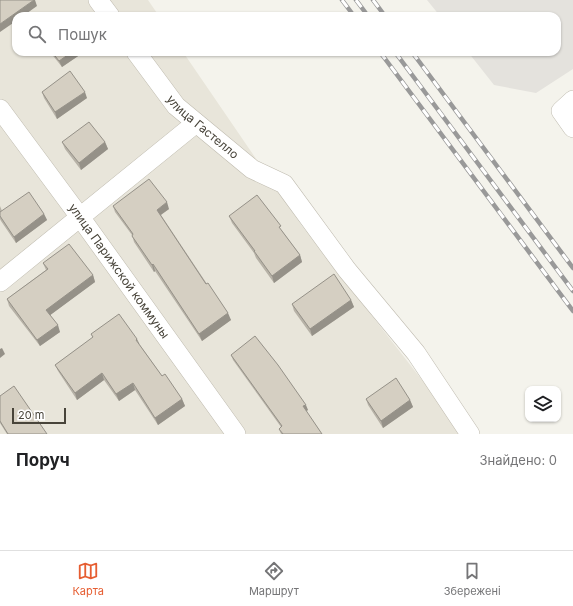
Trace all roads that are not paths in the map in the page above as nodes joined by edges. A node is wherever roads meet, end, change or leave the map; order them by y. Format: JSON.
{"nodes":[{"id":1,"x":98,"y":0,"type":"edge"},
{"id":2,"x":107,"y":12,"type":"edge"},
{"id":3,"x":139,"y":56,"type":"edge"},
{"id":4,"x":573,"y":100,"type":"edge"},
{"id":5,"x":0,"y":108,"type":"edge"},
{"id":6,"x":196,"y":123,"type":"junction"},
{"id":7,"x":573,"y":128,"type":"edge"},
{"id":8,"x":80,"y":217,"type":"junction"},
{"id":9,"x":0,"y":282,"type":"edge"},
{"id":10,"x":236,"y":434,"type":"edge"},
{"id":11,"x":470,"y":434,"type":"edge"}],
"edges":[{"from":1,"to":2,"type":"street"},
{"from":3,"to":6,"type":"street","name":"улица Гастелло"},
{"from":4,"to":7,"type":"street"},
{"from":5,"to":8,"type":"street","name":"улица Парижской коммуны"},
{"from":6,"to":8,"type":"street"},
{"from":6,"to":11,"type":"street","name":"улица Гастелло"},
{"from":8,"to":9,"type":"street"},
{"from":8,"to":10,"type":"street","name":"улица Парижской коммуны"}]}
